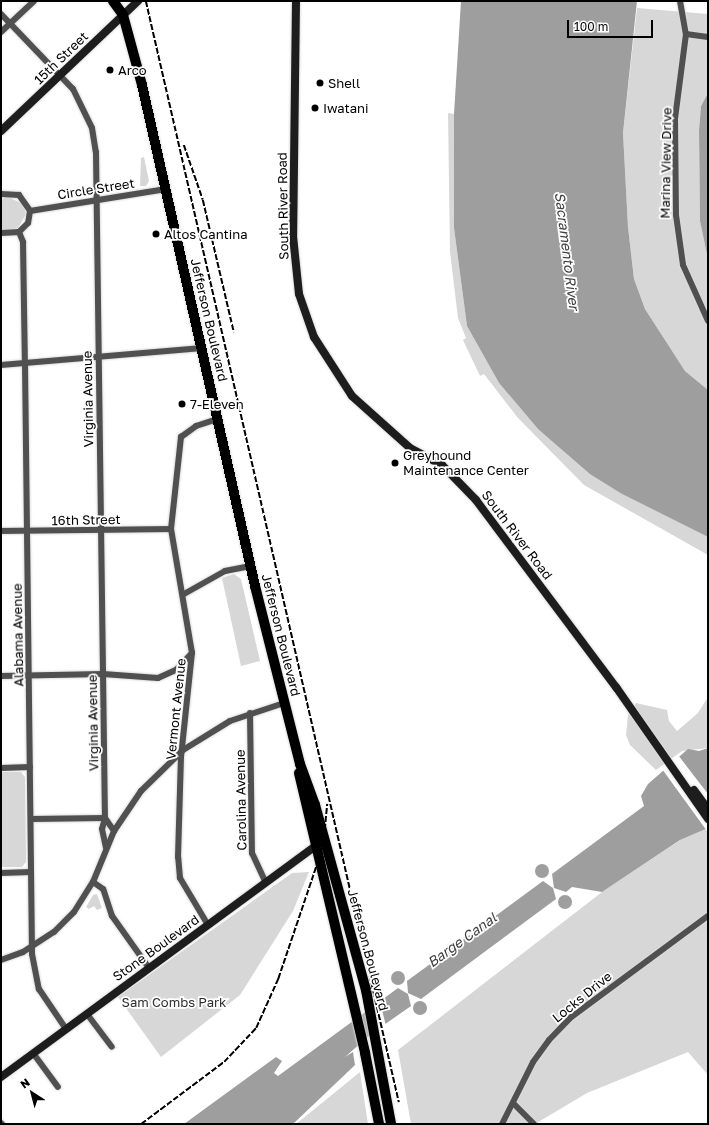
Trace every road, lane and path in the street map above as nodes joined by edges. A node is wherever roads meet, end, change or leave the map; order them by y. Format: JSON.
{"nodes":[{"id":1,"x":34,"y":1,"type":"edge"},
{"id":2,"x":113,"y":1,"type":"edge"},
{"id":3,"x":138,"y":1,"type":"edge"},
{"id":4,"x":296,"y":1,"type":"edge"},
{"id":5,"x":680,"y":1,"type":"edge"},
{"id":6,"x":1,"y":14,"type":"edge"},
{"id":7,"x":123,"y":15,"type":"junction"},
{"id":8,"x":10,"y":23,"type":"junction"},
{"id":9,"x":1,"y":32,"type":"edge"},
{"id":10,"x":686,"y":34,"type":"junction"},
{"id":11,"x":708,"y":37,"type":"edge"},
{"id":12,"x":60,"y":75,"type":"junction"},
{"id":13,"x":1,"y":132,"type":"edge"},
{"id":14,"x":166,"y":189,"type":"junction"},
{"id":15,"x":1,"y":194,"type":"edge"},
{"id":16,"x":97,"y":200,"type":"junction"},
{"id":17,"x":30,"y":211,"type":"junction"},
{"id":18,"x":19,"y":232,"type":"junction"},
{"id":19,"x":1,"y":233,"type":"edge"},
{"id":20,"x":708,"y":321,"type":"edge"},
{"id":21,"x":202,"y":348,"type":"junction"},
{"id":22,"x":97,"y":357,"type":"junction"},
{"id":23,"x":25,"y":363,"type":"junction"},
{"id":24,"x":1,"y":365,"type":"edge"},
{"id":25,"x":218,"y":419,"type":"junction"},
{"id":26,"x":171,"y":529,"type":"junction"},
{"id":27,"x":1,"y":531,"type":"edge"},
{"id":28,"x":27,"y":531,"type":"junction"},
{"id":29,"x":101,"y":531,"type":"junction"},
{"id":30,"x":251,"y":566,"type":"junction"},
{"id":31,"x":184,"y":594,"type":"junction"},
{"id":32,"x":192,"y":653,"type":"junction"},
{"id":33,"x":103,"y":674,"type":"junction"},
{"id":34,"x":29,"y":675,"type":"junction"},
{"id":35,"x":1,"y":676,"type":"edge"},
{"id":36,"x":284,"y":703,"type":"junction"},
{"id":37,"x":250,"y":713,"type":"junction"},
{"id":38,"x":649,"y":734,"type":"junction"},
{"id":39,"x":183,"y":750,"type":"junction"},
{"id":40,"x":30,"y":767,"type":"junction"},
{"id":41,"x":1,"y":768,"type":"edge"},
{"id":42,"x":708,"y":809,"type":"edge"},
{"id":43,"x":105,"y":818,"type":"junction"},
{"id":44,"x":31,"y":819,"type":"junction"},
{"id":45,"x":708,"y":819,"type":"edge"},
{"id":46,"x":114,"y":831,"type":"junction"},
{"id":47,"x":321,"y":842,"type":"junction"},
{"id":48,"x":106,"y":848,"type":"junction"},
{"id":49,"x":31,"y":872,"type":"junction"},
{"id":50,"x":1,"y":873,"type":"edge"},
{"id":51,"x":93,"y":882,"type":"junction"},
{"id":52,"x":266,"y":883,"type":"junction"},
{"id":53,"x":708,"y":916,"type":"edge"},
{"id":54,"x":208,"y":925,"type":"junction"},
{"id":55,"x":32,"y":947,"type":"junction"},
{"id":56,"x":1,"y":960,"type":"edge"},
{"id":57,"x":149,"y":968,"type":"junction"},
{"id":58,"x":87,"y":1014,"type":"junction"},
{"id":59,"x":66,"y":1029,"type":"junction"},
{"id":60,"x":112,"y":1047,"type":"dead end"},
{"id":61,"x":33,"y":1053,"type":"junction"},
{"id":62,"x":1,"y":1077,"type":"edge"},
{"id":63,"x":58,"y":1087,"type":"dead end"},
{"id":64,"x":514,"y":1104,"type":"junction"},
{"id":65,"x":379,"y":1124,"type":"edge"},
{"id":66,"x":391,"y":1124,"type":"edge"},
{"id":67,"x":502,"y":1124,"type":"edge"},
{"id":68,"x":534,"y":1124,"type":"edge"}],
"edges":[{"from":1,"to":8,"type":"street"},
{"from":2,"to":7,"type":"main road","name":"Jefferson Boulevard"},
{"from":3,"to":7,"type":"street","name":"15th Street"},
{"from":4,"to":38,"type":"street","name":"South River Road"},
{"from":5,"to":10,"type":"street","name":"Marina View Drive"},
{"from":6,"to":8,"type":"street","name":"Virginia Avenue"},
{"from":7,"to":12,"type":"street","name":"15th Street"},
{"from":7,"to":14,"type":"main road","name":"Jefferson Boulevard"},
{"from":8,"to":9,"type":"street"},
{"from":8,"to":12,"type":"street","name":"Virginia Avenue"},
{"from":10,"to":11,"type":"street"},
{"from":10,"to":20,"type":"street","name":"Marina View Drive"},
{"from":12,"to":13,"type":"street","name":"15th Street"},
{"from":12,"to":16,"type":"street","name":"Virginia Avenue"},
{"from":14,"to":16,"type":"street","name":"Circle Street"},
{"from":14,"to":21,"type":"main road","name":"Jefferson Boulevard"},
{"from":15,"to":17,"type":"street"},
{"from":16,"to":17,"type":"street","name":"Circle Street"},
{"from":16,"to":22,"type":"street","name":"Virginia Avenue"},
{"from":17,"to":18,"type":"street"},
{"from":18,"to":19,"type":"street"},
{"from":18,"to":23,"type":"street","name":"Alabama Avenue"},
{"from":21,"to":22,"type":"street"},
{"from":21,"to":25,"type":"main road","name":"Jefferson Boulevard"},
{"from":22,"to":23,"type":"street"},
{"from":22,"to":29,"type":"street","name":"Virginia Avenue"},
{"from":23,"to":24,"type":"street"},
{"from":23,"to":28,"type":"street","name":"Alabama Avenue"},
{"from":25,"to":26,"type":"street","name":"Vermont Avenue"},
{"from":25,"to":30,"type":"main road","name":"Jefferson Boulevard"},
{"from":26,"to":29,"type":"street","name":"16th Street"},
{"from":26,"to":31,"type":"street","name":"Vermont Avenue"},
{"from":27,"to":28,"type":"street","name":"16th Street"},
{"from":28,"to":29,"type":"street","name":"16th Street"},
{"from":28,"to":34,"type":"street","name":"Alabama Avenue"},
{"from":29,"to":33,"type":"street","name":"Virginia Avenue"},
{"from":30,"to":31,"type":"street"},
{"from":30,"to":36,"type":"main road","name":"Jefferson Boulevard"},
{"from":31,"to":32,"type":"street","name":"Vermont Avenue"},
{"from":32,"to":33,"type":"street"},
{"from":32,"to":39,"type":"street","name":"Vermont Avenue"},
{"from":33,"to":34,"type":"street"},
{"from":33,"to":43,"type":"street","name":"Virginia Avenue"},
{"from":34,"to":35,"type":"street"},
{"from":34,"to":40,"type":"street","name":"Alabama Avenue"},
{"from":36,"to":37,"type":"street"},
{"from":36,"to":47,"type":"main road","name":"Jefferson Boulevard"},
{"from":37,"to":39,"type":"street"},
{"from":37,"to":52,"type":"street","name":"Carolina Avenue"},
{"from":38,"to":42,"type":"street","name":"South River Road"},
{"from":38,"to":45,"type":"street","name":"South River Road"},
{"from":39,"to":46,"type":"street"},
{"from":39,"to":54,"type":"street","name":"Vermont Avenue"},
{"from":40,"to":41,"type":"street"},
{"from":40,"to":44,"type":"street","name":"Alabama Avenue"},
{"from":43,"to":44,"type":"street"},
{"from":43,"to":46,"type":"street"},
{"from":43,"to":48,"type":"street","name":"Virginia Avenue"},
{"from":44,"to":49,"type":"street","name":"Alabama Avenue"},
{"from":46,"to":48,"type":"street"},
{"from":47,"to":52,"type":"street","name":"Stone Boulevard"},
{"from":47,"to":65,"type":"main road","name":"Jefferson Boulevard"},
{"from":47,"to":66,"type":"main road","name":"Jefferson Boulevard"},
{"from":48,"to":51,"type":"street"},
{"from":49,"to":50,"type":"street"},
{"from":49,"to":55,"type":"street","name":"Alabama Avenue"},
{"from":51,"to":55,"type":"street"},
{"from":51,"to":57,"type":"street"},
{"from":52,"to":54,"type":"street","name":"Stone Boulevard"},
{"from":53,"to":64,"type":"street","name":"Locks Drive"},
{"from":54,"to":57,"type":"street","name":"Stone Boulevard"},
{"from":55,"to":56,"type":"street"},
{"from":55,"to":59,"type":"street","name":"Alabama Avenue"},
{"from":57,"to":58,"type":"street","name":"Stone Boulevard"},
{"from":58,"to":59,"type":"street","name":"Stone Boulevard"},
{"from":58,"to":60,"type":"street"},
{"from":59,"to":61,"type":"street","name":"Stone Boulevard"},
{"from":61,"to":62,"type":"street","name":"Stone Boulevard"},
{"from":61,"to":63,"type":"street"},
{"from":64,"to":67,"type":"street","name":"Locks Drive"},
{"from":64,"to":68,"type":"street"}]}
